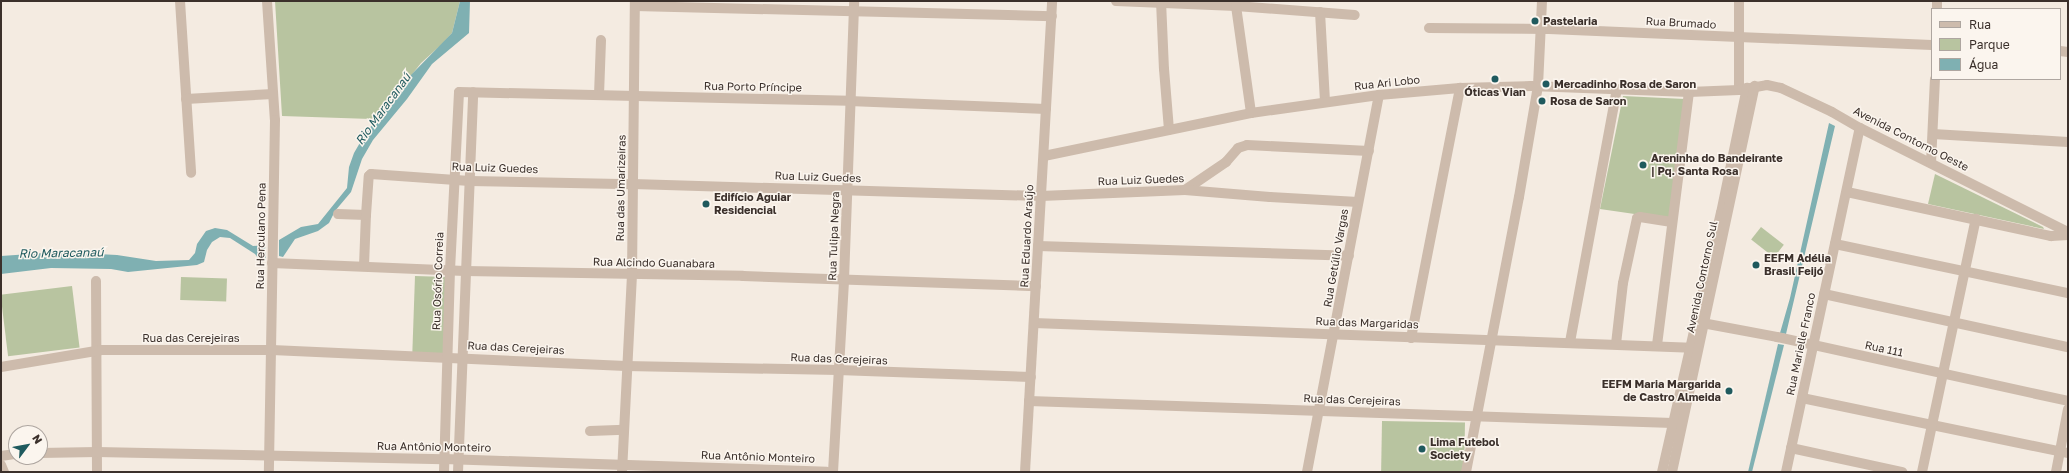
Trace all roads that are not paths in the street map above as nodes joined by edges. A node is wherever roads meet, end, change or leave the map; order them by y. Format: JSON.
{"nodes":[{"id":1,"x":180,"y":1,"type":"edge"},
{"id":2,"x":267,"y":1,"type":"edge"},
{"id":3,"x":1052,"y":1,"type":"edge"},
{"id":4,"x":1116,"y":1,"type":"edge"},
{"id":5,"x":1542,"y":1,"type":"edge"},
{"id":6,"x":1739,"y":1,"type":"edge"},
{"id":7,"x":1162,"y":2,"type":"edge"},
{"id":8,"x":635,"y":3,"type":"edge"},
{"id":9,"x":853,"y":6,"type":"edge"},
{"id":10,"x":1236,"y":6,"type":"junction"},
{"id":11,"x":1320,"y":12,"type":"junction"},
{"id":12,"x":1355,"y":15,"type":"dead end"},
{"id":13,"x":1052,"y":16,"type":"junction"},
{"id":14,"x":1429,"y":28,"type":"dead end"},
{"id":15,"x":1541,"y":29,"type":"junction"},
{"id":16,"x":1738,"y":38,"type":"junction"},
{"id":17,"x":601,"y":40,"type":"dead end"},
{"id":18,"x":1931,"y":45,"type":"edge"},
{"id":19,"x":1935,"y":80,"type":"edge"},
{"id":20,"x":1538,"y":86,"type":"junction"},
{"id":21,"x":1460,"y":88,"type":"junction"},
{"id":22,"x":1747,"y":88,"type":"junction"},
{"id":23,"x":1617,"y":89,"type":"junction"},
{"id":24,"x":459,"y":92,"type":"joint"},
{"id":25,"x":473,"y":92,"type":"junction"},
{"id":26,"x":1688,"y":92,"type":"junction"},
{"id":27,"x":273,"y":94,"type":"junction"},
{"id":28,"x":599,"y":95,"type":"junction"},
{"id":29,"x":1379,"y":95,"type":"junction"},
{"id":30,"x":634,"y":96,"type":"junction"},
{"id":31,"x":186,"y":99,"type":"junction"},
{"id":32,"x":849,"y":101,"type":"junction"},
{"id":33,"x":1325,"y":102,"type":"junction"},
{"id":34,"x":1046,"y":108,"type":"junction"},
{"id":35,"x":1251,"y":113,"type":"junction"},
{"id":36,"x":1860,"y":128,"type":"junction"},
{"id":37,"x":1169,"y":130,"type":"junction"},
{"id":38,"x":1933,"y":134,"type":"junction"},
{"id":39,"x":2068,"y":142,"type":"edge"},
{"id":40,"x":1369,"y":151,"type":"junction"},
{"id":41,"x":1044,"y":156,"type":"junction"},
{"id":42,"x":1931,"y":163,"type":"junction"},
{"id":43,"x":191,"y":174,"type":"dead end"},
{"id":44,"x":454,"y":179,"type":"junction"},
{"id":45,"x":470,"y":181,"type":"junction"},
{"id":46,"x":633,"y":184,"type":"junction"},
{"id":47,"x":1185,"y":190,"type":"junction"},
{"id":48,"x":847,"y":191,"type":"junction"},
{"id":49,"x":1846,"y":192,"type":"junction"},
{"id":50,"x":1041,"y":196,"type":"junction"},
{"id":51,"x":1358,"y":202,"type":"junction"},
{"id":52,"x":338,"y":214,"type":"dead end"},
{"id":53,"x":366,"y":215,"type":"junction"},
{"id":54,"x":1976,"y":219,"type":"junction"},
{"id":55,"x":1672,"y":222,"type":"junction"},
{"id":56,"x":2068,"y":233,"type":"edge"},
{"id":57,"x":1835,"y":244,"type":"junction"},
{"id":58,"x":1038,"y":246,"type":"junction"},
{"id":59,"x":1349,"y":256,"type":"junction"},
{"id":60,"x":272,"y":260,"type":"junction"},
{"id":61,"x":364,"y":266,"type":"junction"},
{"id":62,"x":450,"y":270,"type":"junction"},
{"id":63,"x":465,"y":271,"type":"junction"},
{"id":64,"x":1966,"y":271,"type":"junction"},
{"id":65,"x":632,"y":275,"type":"junction"},
{"id":66,"x":844,"y":280,"type":"junction"},
{"id":67,"x":96,"y":281,"type":"dead end"},
{"id":68,"x":1036,"y":286,"type":"junction"},
{"id":69,"x":2068,"y":293,"type":"edge"},
{"id":70,"x":1824,"y":294,"type":"junction"},
{"id":71,"x":1700,"y":322,"type":"junction"},
{"id":72,"x":1954,"y":322,"type":"junction"},
{"id":73,"x":1034,"y":323,"type":"junction"},
{"id":74,"x":1334,"y":334,"type":"junction"},
{"id":75,"x":1411,"y":338,"type":"junction"},
{"id":76,"x":1492,"y":339,"type":"junction"},
{"id":77,"x":1570,"y":342,"type":"junction"},
{"id":78,"x":1616,"y":344,"type":"junction"},
{"id":79,"x":1658,"y":345,"type":"junction"},
{"id":80,"x":1813,"y":346,"type":"junction"},
{"id":81,"x":1694,"y":347,"type":"junction"},
{"id":82,"x":2068,"y":347,"type":"edge"},
{"id":83,"x":272,"y":350,"type":"junction"},
{"id":84,"x":95,"y":351,"type":"junction"},
{"id":85,"x":448,"y":356,"type":"junction"},
{"id":86,"x":463,"y":357,"type":"junction"},
{"id":87,"x":626,"y":366,"type":"junction"},
{"id":88,"x":1,"y":367,"type":"edge"},
{"id":89,"x":838,"y":370,"type":"junction"},
{"id":90,"x":1942,"y":374,"type":"junction"},
{"id":91,"x":1031,"y":377,"type":"junction"},
{"id":92,"x":1802,"y":398,"type":"junction"},
{"id":93,"x":1029,"y":401,"type":"junction"},
{"id":94,"x":2068,"y":401,"type":"edge"},
{"id":95,"x":2068,"y":409,"type":"edge"},
{"id":96,"x":1318,"y":410,"type":"junction"},
{"id":97,"x":1476,"y":417,"type":"junction"},
{"id":98,"x":1673,"y":423,"type":"junction"},
{"id":99,"x":1931,"y":425,"type":"junction"},
{"id":100,"x":624,"y":430,"type":"junction"},
{"id":101,"x":590,"y":431,"type":"dead end"},
{"id":102,"x":1791,"y":448,"type":"junction"},
{"id":103,"x":97,"y":452,"type":"junction"},
{"id":104,"x":48,"y":453,"type":"edge"},
{"id":105,"x":2064,"y":453,"type":"edge"},
{"id":106,"x":270,"y":457,"type":"junction"},
{"id":107,"x":444,"y":459,"type":"junction"},
{"id":108,"x":459,"y":460,"type":"junction"},
{"id":109,"x":1,"y":465,"type":"edge"},
{"id":110,"x":623,"y":468,"type":"edge"},
{"id":111,"x":4,"y":472,"type":"edge"},
{"id":112,"x":97,"y":472,"type":"edge"},
{"id":113,"x":269,"y":472,"type":"edge"},
{"id":114,"x":444,"y":472,"type":"edge"},
{"id":115,"x":458,"y":472,"type":"edge"},
{"id":116,"x":827,"y":472,"type":"edge"},
{"id":117,"x":834,"y":472,"type":"edge"},
{"id":118,"x":1025,"y":472,"type":"edge"},
{"id":119,"x":1308,"y":472,"type":"edge"},
{"id":120,"x":1466,"y":472,"type":"edge"},
{"id":121,"x":1662,"y":472,"type":"edge"},
{"id":122,"x":1672,"y":472,"type":"edge"},
{"id":123,"x":1786,"y":472,"type":"edge"},
{"id":124,"x":1902,"y":472,"type":"edge"},
{"id":125,"x":1922,"y":472,"type":"edge"},
{"id":126,"x":2056,"y":472,"type":"edge"}],
"edges":[{"from":1,"to":31,"type":"street"},
{"from":2,"to":27,"type":"street","name":"Rua Herculano Pena"},
{"from":3,"to":13,"type":"street","name":"Rua Eduardo Araújo"},
{"from":4,"to":7,"type":"street"},
{"from":5,"to":15,"type":"street"},
{"from":6,"to":16,"type":"street","name":"Avenida Contorno Sul"},
{"from":7,"to":10,"type":"street"},
{"from":7,"to":37,"type":"street"},
{"from":8,"to":9,"type":"street"},
{"from":8,"to":30,"type":"street","name":"Rua das Umarizeiras"},
{"from":9,"to":13,"type":"street"},
{"from":9,"to":32,"type":"street","name":"Rua Tulipa Negra"},
{"from":10,"to":11,"type":"street"},
{"from":10,"to":35,"type":"street"},
{"from":11,"to":12,"type":"street"},
{"from":11,"to":33,"type":"street"},
{"from":13,"to":34,"type":"street","name":"Rua Eduardo Araújo"},
{"from":14,"to":15,"type":"street","name":"Rua Brumado"},
{"from":15,"to":16,"type":"street","name":"Rua Brumado"},
{"from":15,"to":20,"type":"street"},
{"from":16,"to":18,"type":"street","name":"Rua Brumado"},
{"from":16,"to":22,"type":"street","name":"Avenida Contorno Sul"},
{"from":17,"to":28,"type":"street"},
{"from":19,"to":38,"type":"street"},
{"from":20,"to":21,"type":"street","name":"Rua Ari Lobo"},
{"from":20,"to":23,"type":"street","name":"Rua Ari Lobo"},
{"from":20,"to":76,"type":"street"},
{"from":21,"to":29,"type":"street","name":"Rua Ari Lobo"},
{"from":21,"to":75,"type":"street"},
{"from":22,"to":26,"type":"street","name":"Rua Ari Lobo"},
{"from":22,"to":36,"type":"street","name":"Avenida Contorno Oeste"},
{"from":22,"to":71,"type":"street","name":"Avenida Contorno Sul"},
{"from":23,"to":26,"type":"street","name":"Rua Ari Lobo"},
{"from":23,"to":77,"type":"street"},
{"from":24,"to":25,"type":"street","name":"Rua Porto Príncipe"},
{"from":24,"to":44,"type":"street","name":"Rua Osório Correia"},
{"from":25,"to":28,"type":"street","name":"Rua Porto Príncipe"},
{"from":25,"to":45,"type":"street"},
{"from":26,"to":55,"type":"street"},
{"from":27,"to":31,"type":"street"},
{"from":27,"to":60,"type":"street","name":"Rua Herculano Pena"},
{"from":28,"to":30,"type":"street","name":"Rua Porto Príncipe"},
{"from":29,"to":33,"type":"street","name":"Rua Ari Lobo"},
{"from":29,"to":40,"type":"street","name":"Rua Getúlio Vargas"},
{"from":30,"to":32,"type":"street","name":"Rua Porto Príncipe"},
{"from":30,"to":46,"type":"street","name":"Rua das Umarizeiras"},
{"from":31,"to":43,"type":"street"},
{"from":32,"to":34,"type":"street","name":"Rua Porto Príncipe"},
{"from":32,"to":48,"type":"street","name":"Rua Tulipa Negra"},
{"from":33,"to":35,"type":"street","name":"Rua Ari Lobo"},
{"from":34,"to":41,"type":"street","name":"Rua Eduardo Araújo"},
{"from":35,"to":37,"type":"street","name":"Rua Ari Lobo"},
{"from":36,"to":42,"type":"street","name":"Avenida Contorno Oeste"},
{"from":36,"to":49,"type":"street","name":"Rua Marielle Franco"},
{"from":37,"to":41,"type":"street","name":"Rua Ari Lobo"},
{"from":38,"to":39,"type":"street"},
{"from":38,"to":42,"type":"street"},
{"from":40,"to":47,"type":"street"},
{"from":40,"to":51,"type":"street","name":"Rua Getúlio Vargas"},
{"from":41,"to":50,"type":"street","name":"Rua Eduardo Araújo"},
{"from":42,"to":56,"type":"street","name":"Avenida Contorno Oeste"},
{"from":44,"to":45,"type":"street","name":"Rua Luiz Guedes"},
{"from":44,"to":53,"type":"street","name":"Rua Luiz Guedes"},
{"from":44,"to":62,"type":"street","name":"Rua Osório Correia"},
{"from":45,"to":46,"type":"street","name":"Rua Luiz Guedes"},
{"from":45,"to":63,"type":"street"},
{"from":46,"to":48,"type":"street","name":"Rua Luiz Guedes"},
{"from":46,"to":65,"type":"street","name":"Rua das Umarizeiras"},
{"from":47,"to":50,"type":"street","name":"Rua Luiz Guedes"},
{"from":47,"to":51,"type":"street","name":"Rua Luiz Guedes"},
{"from":48,"to":50,"type":"street","name":"Rua Luiz Guedes"},
{"from":48,"to":66,"type":"street","name":"Rua Tulipa Negra"},
{"from":49,"to":54,"type":"street"},
{"from":49,"to":57,"type":"street","name":"Rua Marielle Franco"},
{"from":50,"to":58,"type":"street","name":"Rua Eduardo Araújo"},
{"from":51,"to":59,"type":"street","name":"Rua Getúlio Vargas"},
{"from":52,"to":53,"type":"street"},
{"from":53,"to":61,"type":"street","name":"Rua Luiz Guedes"},
{"from":54,"to":56,"type":"street"},
{"from":54,"to":64,"type":"street"},
{"from":55,"to":78,"type":"street"},
{"from":55,"to":79,"type":"street"},
{"from":57,"to":64,"type":"street"},
{"from":57,"to":70,"type":"street","name":"Rua Marielle Franco"},
{"from":58,"to":59,"type":"street"},
{"from":58,"to":68,"type":"street","name":"Rua Eduardo Araújo"},
{"from":59,"to":74,"type":"street","name":"Rua Getúlio Vargas"},
{"from":60,"to":61,"type":"street","name":"Rua Alcindo Guanabara"},
{"from":60,"to":83,"type":"street","name":"Rua Herculano Pena"},
{"from":61,"to":62,"type":"street","name":"Rua Alcindo Guanabara"},
{"from":62,"to":63,"type":"street","name":"Rua Alcindo Guanabara"},
{"from":62,"to":85,"type":"street","name":"Rua Osório Correia"},
{"from":63,"to":65,"type":"street","name":"Rua Alcindo Guanabara"},
{"from":63,"to":86,"type":"street"},
{"from":64,"to":69,"type":"street"},
{"from":64,"to":72,"type":"street"},
{"from":65,"to":66,"type":"street","name":"Rua Alcindo Guanabara"},
{"from":65,"to":87,"type":"street","name":"Rua das Umarizeiras"},
{"from":66,"to":68,"type":"street","name":"Rua Alcindo Guanabara"},
{"from":66,"to":89,"type":"street","name":"Rua Tulipa Negra"},
{"from":67,"to":84,"type":"street"},
{"from":68,"to":73,"type":"street","name":"Rua Eduardo Araújo"},
{"from":70,"to":72,"type":"street"},
{"from":70,"to":80,"type":"street","name":"Rua Marielle Franco"},
{"from":71,"to":80,"type":"street","name":"Rua 111"},
{"from":71,"to":81,"type":"street","name":"Avenida Contorno Sul"},
{"from":72,"to":82,"type":"street"},
{"from":72,"to":90,"type":"street"},
{"from":73,"to":74,"type":"street","name":"Rua das Margaridas"},
{"from":73,"to":91,"type":"street","name":"Rua Eduardo Araújo"},
{"from":74,"to":75,"type":"street","name":"Rua das Margaridas"},
{"from":74,"to":96,"type":"street","name":"Rua Getúlio Vargas"},
{"from":75,"to":76,"type":"street","name":"Rua das Margaridas"},
{"from":76,"to":77,"type":"street","name":"Rua das Margaridas"},
{"from":76,"to":97,"type":"street"},
{"from":77,"to":78,"type":"street","name":"Rua das Margaridas"},
{"from":78,"to":79,"type":"street","name":"Rua das Margaridas"},
{"from":79,"to":81,"type":"street","name":"Rua das Margaridas"},
{"from":80,"to":90,"type":"street","name":"Rua 111"},
{"from":80,"to":92,"type":"street","name":"Rua Marielle Franco"},
{"from":81,"to":98,"type":"street","name":"Avenida Contorno Sul"},
{"from":81,"to":122,"type":"street","name":"Avenida Contorno Sul"},
{"from":83,"to":84,"type":"street","name":"Rua das Cerejeiras"},
{"from":83,"to":85,"type":"street","name":"Rua das Cerejeiras"},
{"from":83,"to":106,"type":"street","name":"Rua Herculano Pena"},
{"from":84,"to":88,"type":"street","name":"Rua das Cerejeiras"},
{"from":84,"to":103,"type":"street"},
{"from":85,"to":86,"type":"street","name":"Rua das Cerejeiras"},
{"from":85,"to":107,"type":"street","name":"Rua Osório Correia"},
{"from":86,"to":87,"type":"street","name":"Rua das Cerejeiras"},
{"from":86,"to":108,"type":"street"},
{"from":87,"to":89,"type":"street","name":"Rua das Cerejeiras"},
{"from":87,"to":100,"type":"street","name":"Rua das Umarizeiras"},
{"from":89,"to":91,"type":"street","name":"Rua das Cerejeiras"},
{"from":89,"to":117,"type":"street","name":"Rua Tulipa Negra"},
{"from":90,"to":94,"type":"street","name":"Rua 111"},
{"from":90,"to":99,"type":"street"},
{"from":91,"to":93,"type":"street","name":"Rua Eduardo Araújo"},
{"from":92,"to":99,"type":"street"},
{"from":92,"to":102,"type":"street","name":"Rua Marielle Franco"},
{"from":93,"to":96,"type":"street","name":"Rua das Cerejeiras"},
{"from":93,"to":118,"type":"street","name":"Rua Eduardo Araújo"},
{"from":95,"to":105,"type":"street"},
{"from":96,"to":97,"type":"street","name":"Rua das Cerejeiras"},
{"from":96,"to":119,"type":"street","name":"Rua Getúlio Vargas"},
{"from":97,"to":98,"type":"street","name":"Rua das Cerejeiras"},
{"from":97,"to":120,"type":"street"},
{"from":98,"to":121,"type":"street","name":"Avenida Contorno Sul"},
{"from":99,"to":105,"type":"street"},
{"from":99,"to":125,"type":"street"},
{"from":100,"to":101,"type":"street"},
{"from":100,"to":110,"type":"street","name":"Rua das Umarizeiras"},
{"from":102,"to":123,"type":"street","name":"Rua Marielle Franco"},
{"from":102,"to":124,"type":"street"},
{"from":103,"to":104,"type":"street","name":"Rua Antônio Monteiro"},
{"from":103,"to":106,"type":"street","name":"Rua Antônio Monteiro"},
{"from":103,"to":112,"type":"street"},
{"from":105,"to":126,"type":"street"},
{"from":106,"to":107,"type":"street","name":"Rua Antônio Monteiro"},
{"from":106,"to":113,"type":"street","name":"Rua Herculano Pena"},
{"from":107,"to":108,"type":"street","name":"Rua Antônio Monteiro"},
{"from":107,"to":114,"type":"street","name":"Rua Osório Correia"},
{"from":108,"to":110,"type":"street","name":"Rua Antônio Monteiro"},
{"from":108,"to":115,"type":"street"},
{"from":109,"to":111,"type":"street"},
{"from":110,"to":116,"type":"street","name":"Rua Antônio Monteiro"}]}
